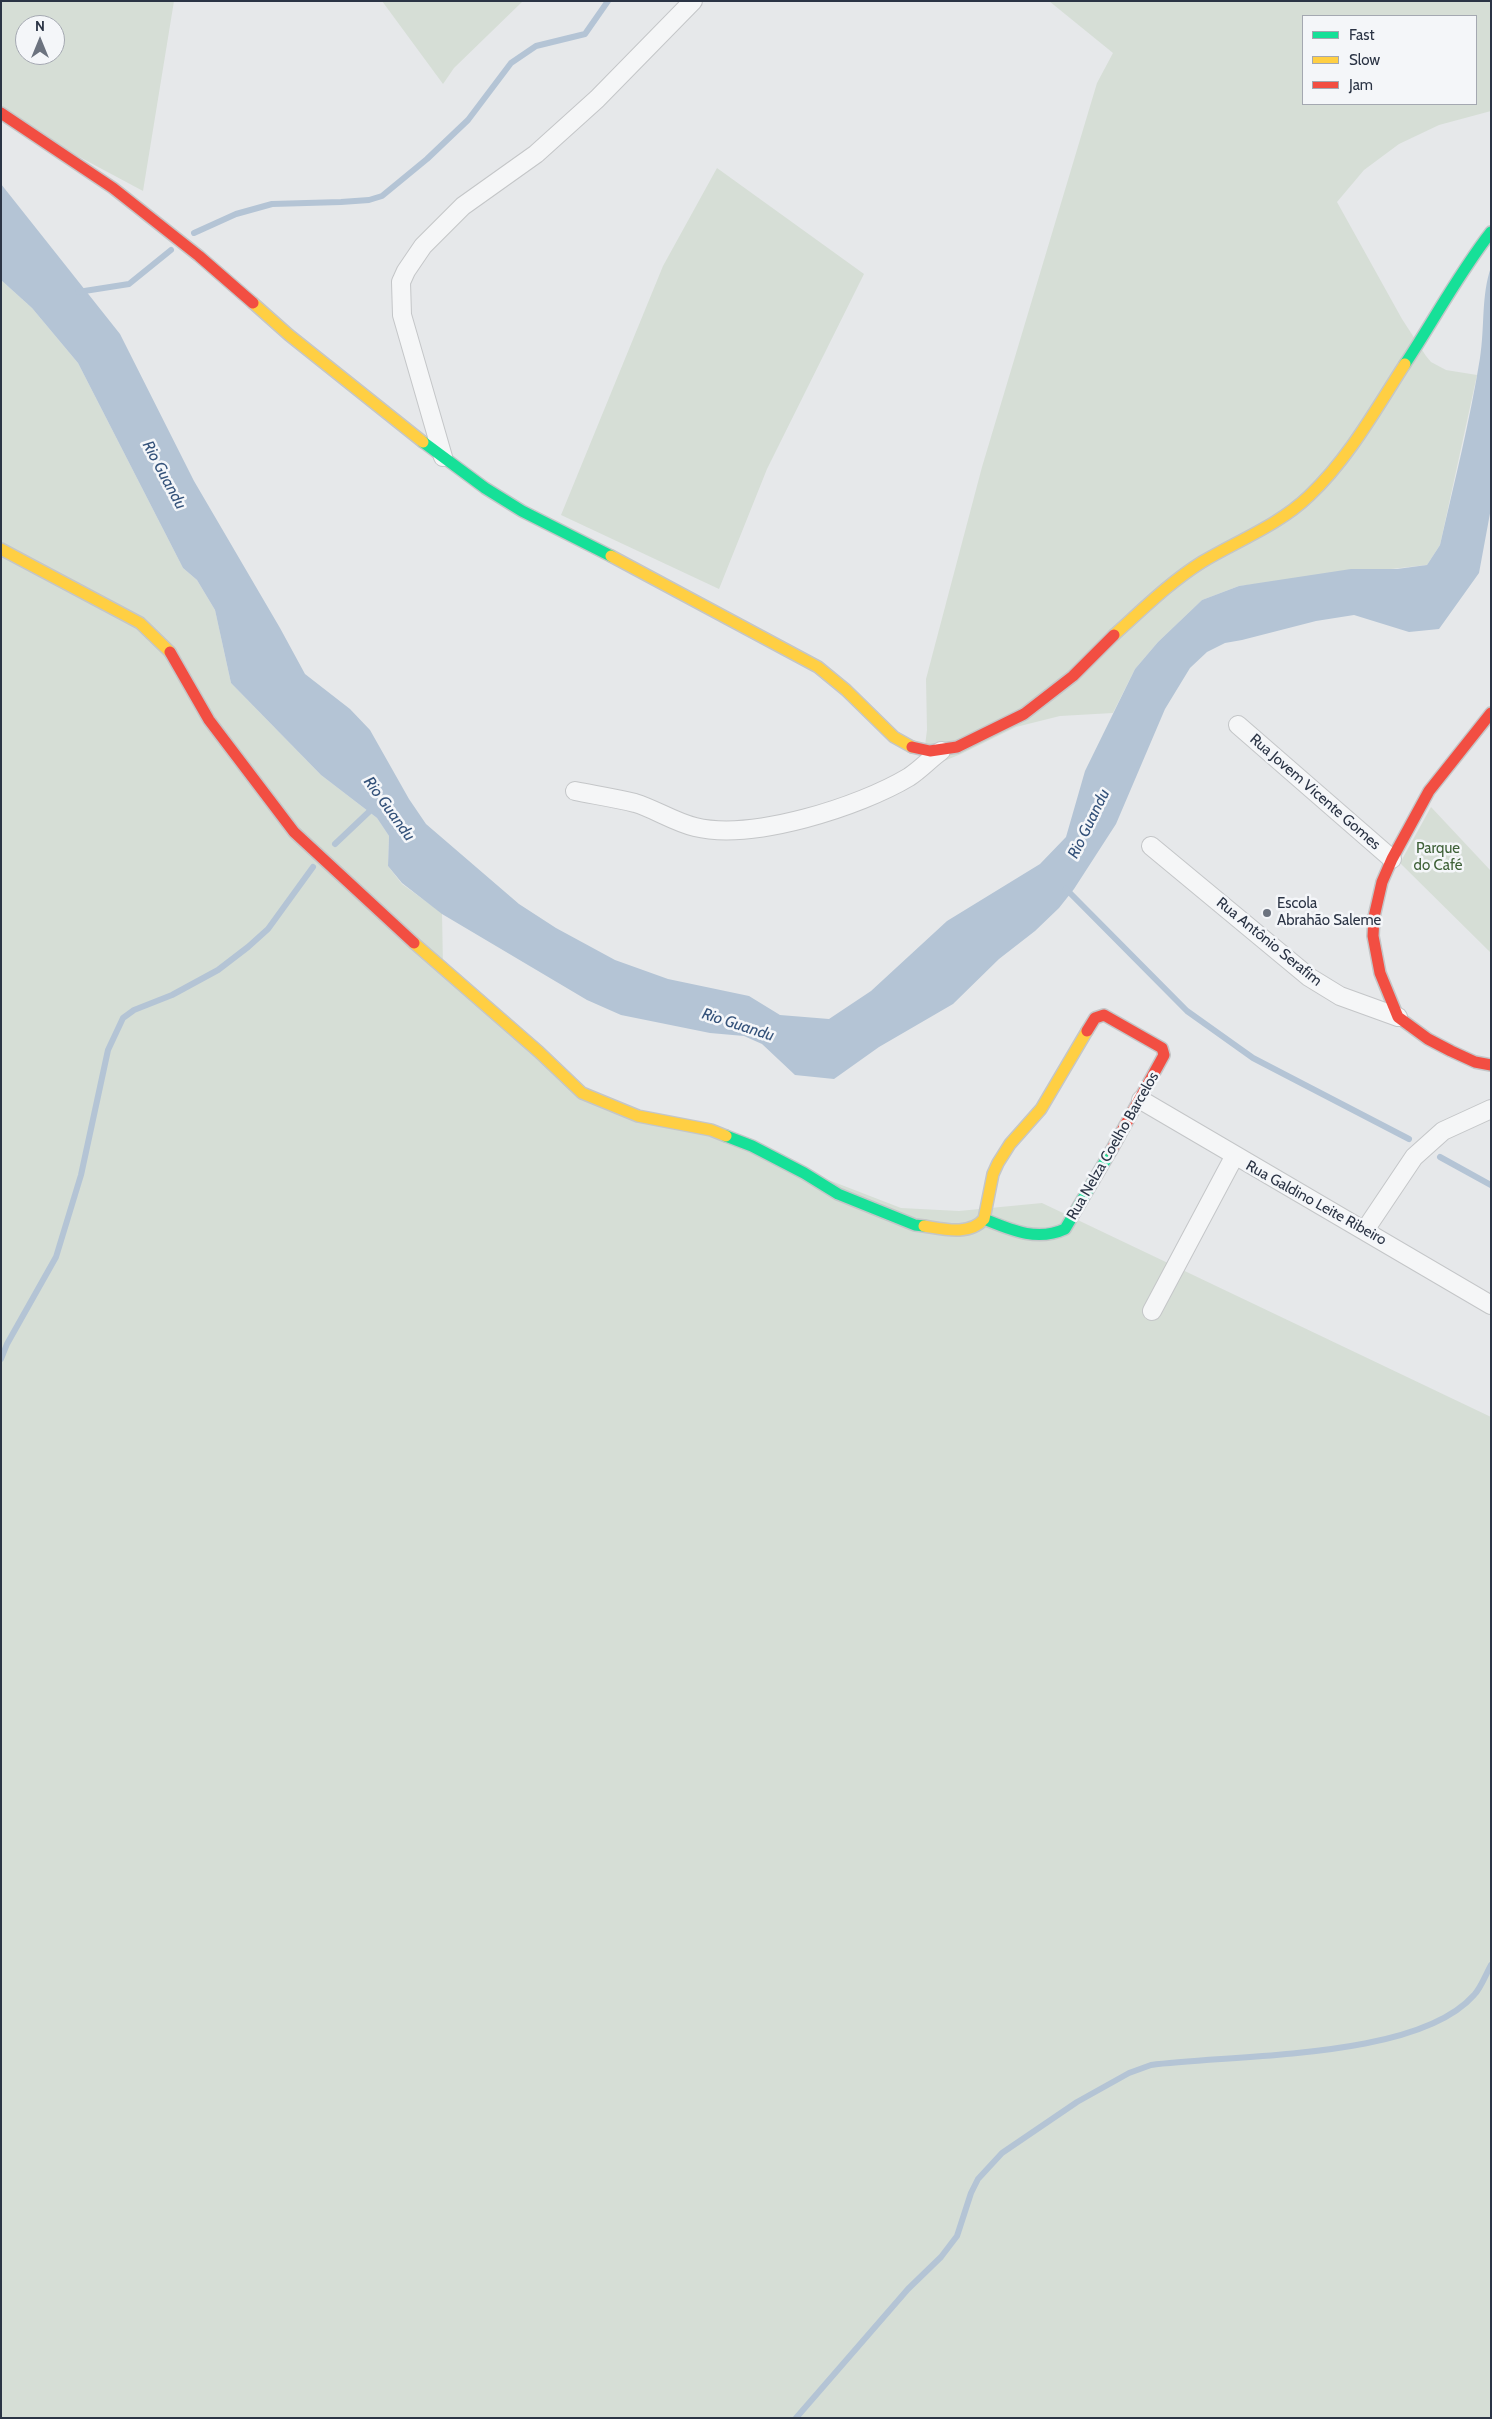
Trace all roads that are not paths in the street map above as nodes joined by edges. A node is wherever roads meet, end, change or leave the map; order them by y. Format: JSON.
{"nodes":[{"id":1,"x":693,"y":1,"type":"edge"},
{"id":2,"x":1,"y":113,"type":"edge"},
{"id":3,"x":1491,"y":232,"type":"edge"},
{"id":4,"x":443,"y":457,"type":"junction"},
{"id":5,"x":1,"y":549,"type":"edge"},
{"id":6,"x":1491,"y":713,"type":"edge"},
{"id":7,"x":1238,"y":725,"type":"dead end"},
{"id":8,"x":941,"y":751,"type":"junction"},
{"id":9,"x":575,"y":791,"type":"dead end"},
{"id":10,"x":1152,"y":846,"type":"dead end"},
{"id":11,"x":1392,"y":859,"type":"junction"},
{"id":12,"x":1398,"y":1017,"type":"junction"},
{"id":13,"x":1491,"y":1065,"type":"edge"},
{"id":14,"x":1141,"y":1100,"type":"junction"},
{"id":15,"x":1491,"y":1109,"type":"edge"},
{"id":16,"x":1234,"y":1157,"type":"junction"},
{"id":17,"x":984,"y":1219,"type":"junction"},
{"id":18,"x":1365,"y":1230,"type":"junction"},
{"id":19,"x":1491,"y":1305,"type":"edge"},
{"id":20,"x":1152,"y":1311,"type":"dead end"}],
"edges":[{"from":1,"to":4,"type":"street"},
{"from":2,"to":4,"type":"street"},
{"from":3,"to":8,"type":"street"},
{"from":4,"to":8,"type":"street"},
{"from":5,"to":17,"type":"street"},
{"from":6,"to":11,"type":"street"},
{"from":7,"to":11,"type":"street","name":"Rua Jovem Vicente Gomes"},
{"from":8,"to":9,"type":"street"},
{"from":10,"to":12,"type":"street","name":"Rua Antônio Serafim"},
{"from":11,"to":12,"type":"street"},
{"from":12,"to":13,"type":"street","name":"Rua Antônio Serafim"},
{"from":14,"to":16,"type":"street","name":"Rua Galdino Leite Ribeiro"},
{"from":14,"to":17,"type":"street","name":"Rua Nelza Coelho Barcelos"},
{"from":14,"to":17,"type":"street","name":"Rua Nelza Coelho Barcelos"},
{"from":15,"to":18,"type":"street"},
{"from":16,"to":18,"type":"street","name":"Rua Galdino Leite Ribeiro"},
{"from":16,"to":20,"type":"street"},
{"from":18,"to":19,"type":"street","name":"Rua Galdino Leite Ribeiro"}]}
